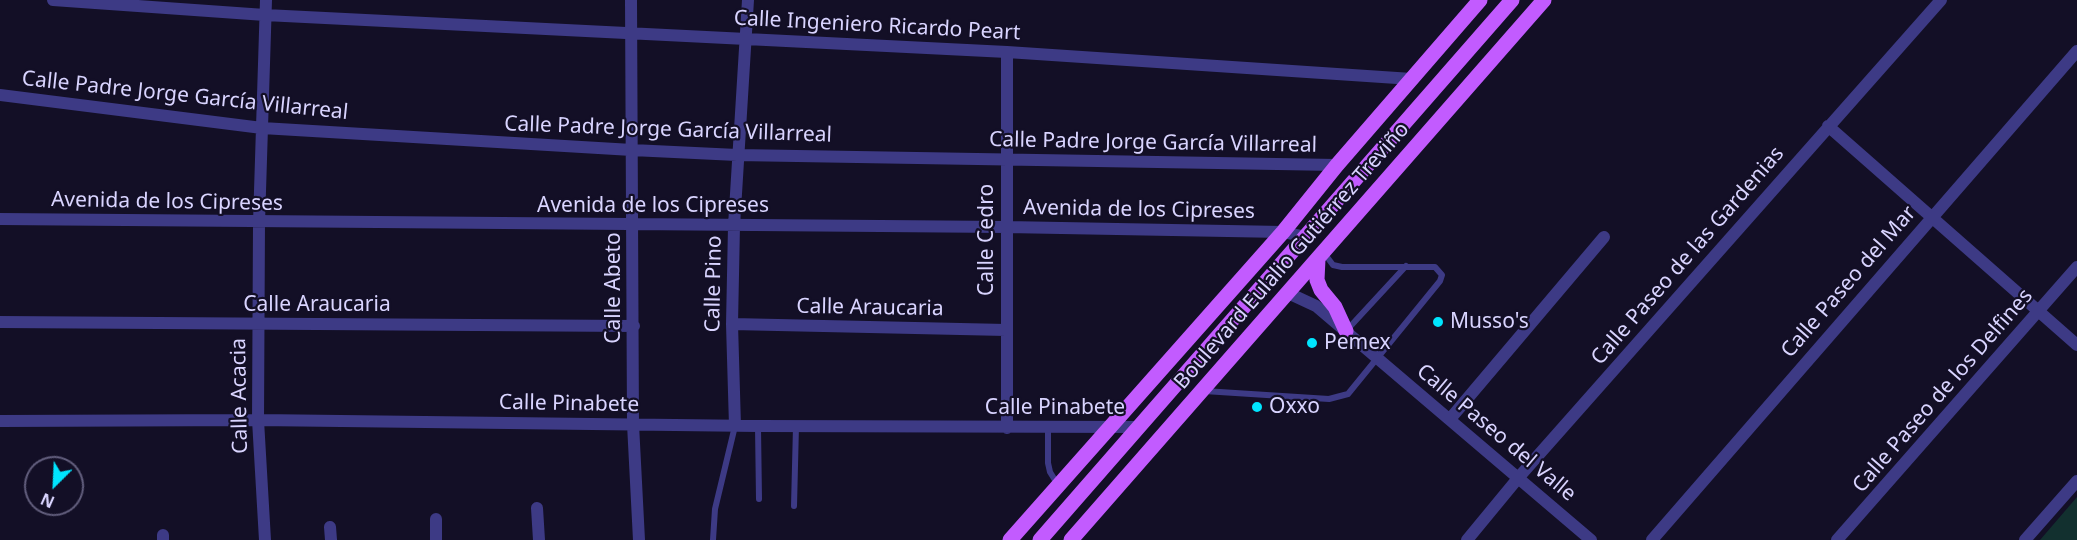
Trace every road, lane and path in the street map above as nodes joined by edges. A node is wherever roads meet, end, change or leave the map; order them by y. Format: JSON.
{"nodes":[{"id":1,"x":53,"y":0,"type":"edge"},
{"id":2,"x":266,"y":0,"type":"edge"},
{"id":3,"x":631,"y":0,"type":"edge"},
{"id":4,"x":748,"y":0,"type":"edge"},
{"id":5,"x":1480,"y":0,"type":"edge"},
{"id":6,"x":1512,"y":0,"type":"edge"},
{"id":7,"x":1544,"y":0,"type":"edge"},
{"id":8,"x":1941,"y":0,"type":"edge"},
{"id":9,"x":265,"y":15,"type":"junction"},
{"id":10,"x":630,"y":33,"type":"junction"},
{"id":11,"x":746,"y":38,"type":"junction"},
{"id":12,"x":2077,"y":51,"type":"edge"},
{"id":13,"x":1007,"y":52,"type":"junction"},
{"id":14,"x":1412,"y":79,"type":"junction"},
{"id":15,"x":0,"y":95,"type":"edge"},
{"id":16,"x":1828,"y":126,"type":"junction"},
{"id":17,"x":262,"y":128,"type":"junction"},
{"id":18,"x":632,"y":150,"type":"junction"},
{"id":19,"x":737,"y":155,"type":"junction"},
{"id":20,"x":1007,"y":160,"type":"junction"},
{"id":21,"x":1337,"y":165,"type":"junction"},
{"id":22,"x":1932,"y":217,"type":"junction"},
{"id":23,"x":0,"y":219,"type":"edge"},
{"id":24,"x":259,"y":223,"type":"junction"},
{"id":25,"x":634,"y":225,"type":"junction"},
{"id":26,"x":734,"y":226,"type":"junction"},
{"id":27,"x":1006,"y":227,"type":"junction"},
{"id":28,"x":1283,"y":232,"type":"junction"},
{"id":29,"x":1306,"y":237,"type":"junction"},
{"id":30,"x":1604,"y":237,"type":"dead end"},
{"id":31,"x":1321,"y":256,"type":"junction"},
{"id":32,"x":1406,"y":266,"type":"junction"},
{"id":33,"x":2077,"y":267,"type":"edge"},
{"id":34,"x":1288,"y":293,"type":"junction"},
{"id":35,"x":2039,"y":311,"type":"junction"},
{"id":36,"x":1236,"y":317,"type":"junction"},
{"id":37,"x":0,"y":322,"type":"edge"},
{"id":38,"x":258,"y":324,"type":"junction"},
{"id":39,"x":732,"y":324,"type":"junction"},
{"id":40,"x":634,"y":326,"type":"junction"},
{"id":41,"x":1006,"y":330,"type":"junction"},
{"id":42,"x":1346,"y":331,"type":"junction"},
{"id":43,"x":2077,"y":345,"type":"edge"},
{"id":44,"x":1377,"y":358,"type":"junction"},
{"id":45,"x":1202,"y":391,"type":"junction"},
{"id":46,"x":1450,"y":419,"type":"junction"},
{"id":47,"x":258,"y":420,"type":"junction"},
{"id":48,"x":0,"y":421,"type":"edge"},
{"id":49,"x":633,"y":424,"type":"junction"},
{"id":50,"x":735,"y":426,"type":"junction"},
{"id":51,"x":758,"y":426,"type":"junction"},
{"id":52,"x":796,"y":426,"type":"junction"},
{"id":53,"x":1108,"y":427,"type":"junction"},
{"id":54,"x":1138,"y":427,"type":"junction"},
{"id":55,"x":1007,"y":428,"type":"junction"},
{"id":56,"x":1048,"y":428,"type":"junction"},
{"id":57,"x":1519,"y":477,"type":"junction"},
{"id":58,"x":2077,"y":481,"type":"edge"},
{"id":59,"x":1058,"y":484,"type":"junction"},
{"id":60,"x":759,"y":499,"type":"dead end"},
{"id":61,"x":794,"y":506,"type":"dead end"},
{"id":62,"x":537,"y":508,"type":"dead end"},
{"id":63,"x":436,"y":519,"type":"dead end"},
{"id":64,"x":265,"y":540,"type":"edge"},
{"id":65,"x":436,"y":540,"type":"edge"},
{"id":66,"x":539,"y":540,"type":"edge"},
{"id":67,"x":639,"y":540,"type":"edge"},
{"id":68,"x":713,"y":540,"type":"edge"},
{"id":69,"x":1010,"y":540,"type":"edge"},
{"id":70,"x":1040,"y":540,"type":"edge"},
{"id":71,"x":1071,"y":540,"type":"edge"},
{"id":72,"x":1467,"y":540,"type":"edge"},
{"id":73,"x":1591,"y":540,"type":"edge"},
{"id":74,"x":1652,"y":540,"type":"edge"},
{"id":75,"x":1837,"y":540,"type":"edge"},
{"id":76,"x":2025,"y":540,"type":"edge"}],
"edges":[{"from":1,"to":9,"type":"street","name":"Calle Ingeniero Ricardo Peart"},
{"from":2,"to":9,"type":"street","name":"Calle Acacia"},
{"from":3,"to":10,"type":"street","name":"Calle Abeto"},
{"from":4,"to":11,"type":"street","name":"Calle Pino"},
{"from":5,"to":14,"type":"main road","name":"Boulevard Eulalio Gutiérrez Treviño"},
{"from":6,"to":29,"type":"main road","name":"Boulevard Eulalio Gutiérrez Treviño"},
{"from":7,"to":31,"type":"main road","name":"Boulevard Eulalio Gutiérrez Treviño"},
{"from":8,"to":16,"type":"street","name":"Calle Paseo de las Gardenias"},
{"from":9,"to":10,"type":"street","name":"Calle Ingeniero Ricardo Peart"},
{"from":9,"to":17,"type":"street","name":"Calle Acacia"},
{"from":10,"to":11,"type":"street","name":"Calle Ingeniero Ricardo Peart"},
{"from":10,"to":18,"type":"street","name":"Calle Abeto"},
{"from":11,"to":13,"type":"street","name":"Calle Ingeniero Ricardo Peart"},
{"from":11,"to":19,"type":"street","name":"Calle Pino"},
{"from":12,"to":22,"type":"street","name":"Calle Paseo del Mar"},
{"from":13,"to":14,"type":"street","name":"Calle Ingeniero Ricardo Peart"},
{"from":13,"to":20,"type":"street","name":"Calle Cedro"},
{"from":14,"to":21,"type":"main road","name":"Boulevard Eulalio Gutiérrez Treviño"},
{"from":15,"to":17,"type":"street","name":"Calle Padre Jorge García Villarreal"},
{"from":16,"to":22,"type":"street"},
{"from":16,"to":57,"type":"street","name":"Calle Paseo de las Gardenias"},
{"from":17,"to":18,"type":"street","name":"Calle Padre Jorge García Villarreal"},
{"from":17,"to":24,"type":"street","name":"Calle Acacia"},
{"from":18,"to":19,"type":"street","name":"Calle Padre Jorge García Villarreal"},
{"from":18,"to":25,"type":"street","name":"Calle Abeto"},
{"from":19,"to":20,"type":"street","name":"Calle Padre Jorge García Villarreal"},
{"from":19,"to":26,"type":"street","name":"Calle Pino"},
{"from":20,"to":21,"type":"street","name":"Calle Padre Jorge García Villarreal"},
{"from":20,"to":27,"type":"street","name":"Calle Cedro"},
{"from":21,"to":28,"type":"main road","name":"Boulevard Eulalio Gutiérrez Treviño"},
{"from":22,"to":35,"type":"street"},
{"from":22,"to":74,"type":"street","name":"Calle Paseo del Mar"},
{"from":23,"to":24,"type":"street","name":"Avenida de los Cipreses"},
{"from":24,"to":25,"type":"street","name":"Avenida de los Cipreses"},
{"from":24,"to":38,"type":"street","name":"Calle Acacia"},
{"from":25,"to":26,"type":"street","name":"Avenida de los Cipreses"},
{"from":25,"to":40,"type":"street","name":"Calle Abeto"},
{"from":26,"to":27,"type":"street","name":"Avenida de los Cipreses"},
{"from":26,"to":39,"type":"street","name":"Calle Pino"},
{"from":27,"to":28,"type":"street","name":"Avenida de los Cipreses"},
{"from":27,"to":41,"type":"street","name":"Calle Cedro"},
{"from":28,"to":29,"type":"street","name":"Avenida de los Cipreses"},
{"from":28,"to":53,"type":"main road","name":"Boulevard Eulalio Gutiérrez Treviño"},
{"from":29,"to":36,"type":"main road","name":"Boulevard Eulalio Gutiérrez Treviño"},
{"from":30,"to":46,"type":"street"},
{"from":31,"to":32,"type":"lane"},
{"from":31,"to":34,"type":"main road","name":"Boulevard Eulalio Gutiérrez Treviño"},
{"from":31,"to":42,"type":"main road"},
{"from":32,"to":42,"type":"lane"},
{"from":32,"to":44,"type":"lane"},
{"from":33,"to":35,"type":"street","name":"Calle Paseo de los Delfines"},
{"from":34,"to":36,"type":"main road"},
{"from":34,"to":42,"type":"street","name":"Calle Paseo del Valle"},
{"from":34,"to":45,"type":"main road","name":"Boulevard Eulalio Gutiérrez Treviño"},
{"from":35,"to":43,"type":"street"},
{"from":35,"to":75,"type":"street","name":"Calle Paseo de los Delfines"},
{"from":36,"to":54,"type":"main road","name":"Boulevard Eulalio Gutiérrez Treviño"},
{"from":37,"to":38,"type":"street","name":"Calle Araucaria"},
{"from":38,"to":40,"type":"street","name":"Calle Araucaria"},
{"from":38,"to":47,"type":"street","name":"Calle Acacia"},
{"from":39,"to":41,"type":"street","name":"Calle Araucaria"},
{"from":39,"to":50,"type":"street","name":"Calle Pino"},
{"from":40,"to":49,"type":"street","name":"Calle Abeto"},
{"from":41,"to":55,"type":"street","name":"Calle Cedro"},
{"from":42,"to":44,"type":"street","name":"Calle Paseo del Valle"},
{"from":44,"to":45,"type":"lane"},
{"from":44,"to":46,"type":"street","name":"Calle Paseo del Valle"},
{"from":45,"to":71,"type":"main road","name":"Boulevard Eulalio Gutiérrez Treviño"},
{"from":46,"to":57,"type":"street","name":"Calle Paseo del Valle"},
{"from":47,"to":48,"type":"street","name":"Calle Pinabete"},
{"from":47,"to":49,"type":"street","name":"Calle Pinabete"},
{"from":47,"to":64,"type":"street","name":"Calle Acacia"},
{"from":49,"to":50,"type":"street","name":"Calle Pinabete"},
{"from":49,"to":67,"type":"street","name":"Calle Abeto"},
{"from":50,"to":51,"type":"street","name":"Calle Pinabete"},
{"from":50,"to":68,"type":"lane"},
{"from":51,"to":52,"type":"street","name":"Calle Pinabete"},
{"from":51,"to":60,"type":"lane"},
{"from":52,"to":55,"type":"street","name":"Calle Pinabete"},
{"from":52,"to":61,"type":"lane"},
{"from":53,"to":54,"type":"street","name":"Calle Pinabete"},
{"from":53,"to":56,"type":"street","name":"Calle Pinabete"},
{"from":53,"to":59,"type":"main road","name":"Boulevard Eulalio Gutiérrez Treviño"},
{"from":54,"to":70,"type":"main road","name":"Boulevard Eulalio Gutiérrez Treviño"},
{"from":55,"to":56,"type":"street","name":"Calle Pinabete"},
{"from":56,"to":59,"type":"lane"},
{"from":57,"to":72,"type":"street","name":"Calle Paseo de las Gardenias"},
{"from":57,"to":73,"type":"street","name":"Calle Paseo del Valle"},
{"from":58,"to":76,"type":"street"},
{"from":59,"to":69,"type":"main road","name":"Boulevard Eulalio Gutiérrez Treviño"},
{"from":62,"to":66,"type":"street"},
{"from":63,"to":65,"type":"street"}]}
